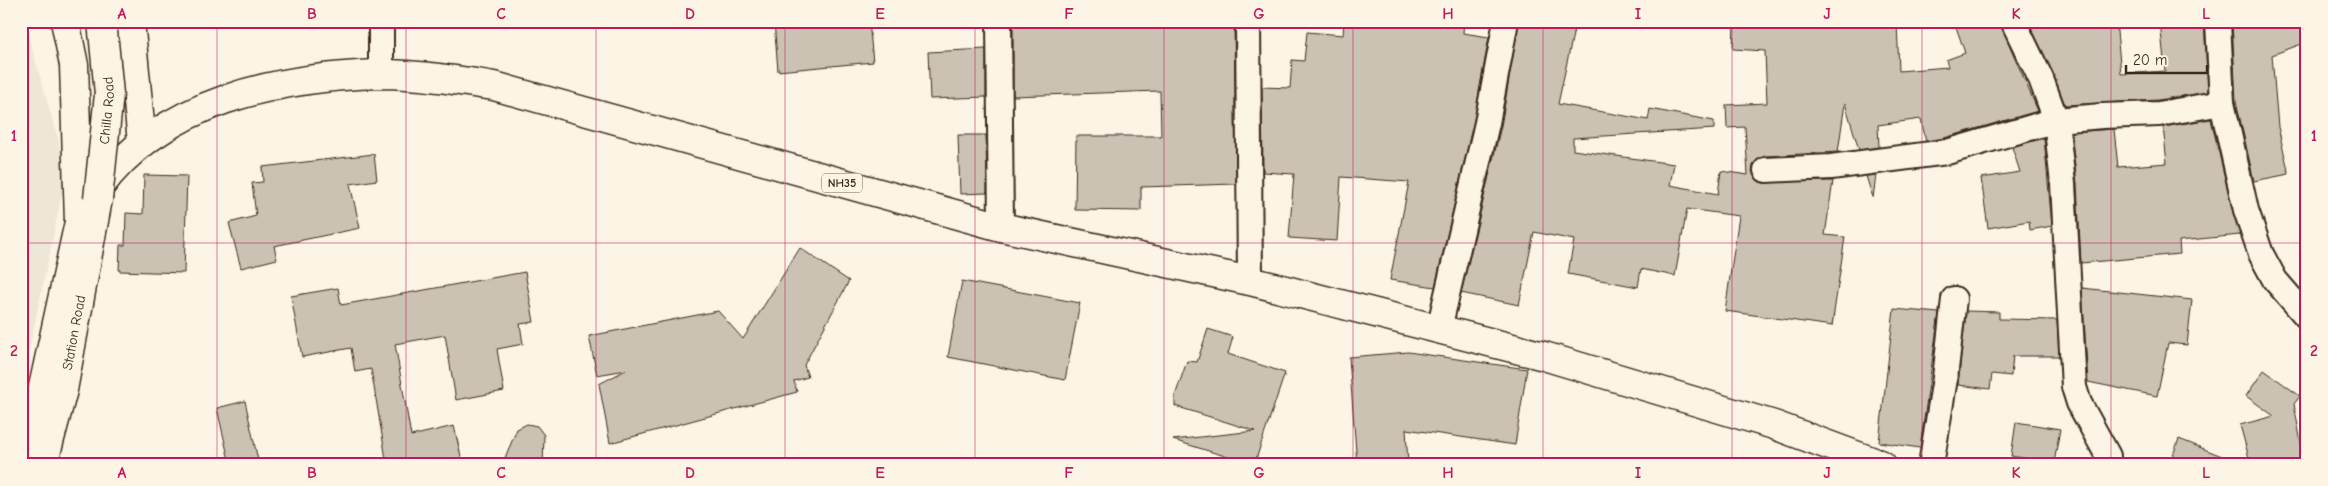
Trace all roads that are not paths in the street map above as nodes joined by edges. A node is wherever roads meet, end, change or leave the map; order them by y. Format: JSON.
{"nodes":[{"id":1,"x":65,"y":21,"type":"edge"},
{"id":2,"x":102,"y":21,"type":"edge"},
{"id":3,"x":130,"y":21,"type":"edge"},
{"id":4,"x":381,"y":21,"type":"edge"},
{"id":5,"x":999,"y":21,"type":"edge"},
{"id":6,"x":1248,"y":21,"type":"edge"},
{"id":7,"x":1506,"y":21,"type":"edge"},
{"id":8,"x":2013,"y":21,"type":"edge"},
{"id":9,"x":2218,"y":21,"type":"edge"},
{"id":10,"x":381,"y":74,"type":"junction"},
{"id":11,"x":2222,"y":103,"type":"junction"},
{"id":12,"x":2056,"y":120,"type":"junction"},
{"id":13,"x":142,"y":143,"type":"junction"},
{"id":14,"x":1766,"y":170,"type":"dead end"},
{"id":15,"x":98,"y":200,"type":"joint"},
{"id":16,"x":79,"y":222,"type":"junction"},
{"id":17,"x":1001,"y":227,"type":"junction"},
{"id":18,"x":1250,"y":281,"type":"junction"},
{"id":19,"x":1954,"y":299,"type":"dead end"},
{"id":20,"x":2307,"y":317,"type":"edge"},
{"id":21,"x":1439,"y":329,"type":"junction"},
{"id":22,"x":26,"y":465,"type":"edge"},
{"id":23,"x":43,"y":465,"type":"edge"},
{"id":24,"x":1882,"y":465,"type":"edge"},
{"id":25,"x":1931,"y":465,"type":"edge"},
{"id":26,"x":2108,"y":465,"type":"edge"}],
"edges":[{"from":1,"to":16,"type":"main road"},
{"from":2,"to":15,"type":"main road","name":"Chilla Road","bridge":true},
{"from":3,"to":13,"type":"main road"},
{"from":4,"to":10,"type":"street"},
{"from":5,"to":17,"type":"street"},
{"from":6,"to":18,"type":"street"},
{"from":7,"to":21,"type":"street"},
{"from":8,"to":12,"type":"street"},
{"from":9,"to":11,"type":"street"},
{"from":10,"to":13,"type":"main road","number":"NH35"},
{"from":10,"to":17,"type":"main road","number":"NH35"},
{"from":11,"to":12,"type":"street"},
{"from":11,"to":20,"type":"street"},
{"from":12,"to":14,"type":"street"},
{"from":12,"to":26,"type":"street"},
{"from":13,"to":16,"type":"main road","number":"NH35"},
{"from":15,"to":23,"type":"main road","name":"Station Road"},
{"from":16,"to":22,"type":"main road","number":"NH35"},
{"from":17,"to":18,"type":"main road","number":"NH35"},
{"from":18,"to":21,"type":"main road","number":"NH35"},
{"from":19,"to":25,"type":"street"},
{"from":21,"to":24,"type":"main road","number":"NH35"}]}
